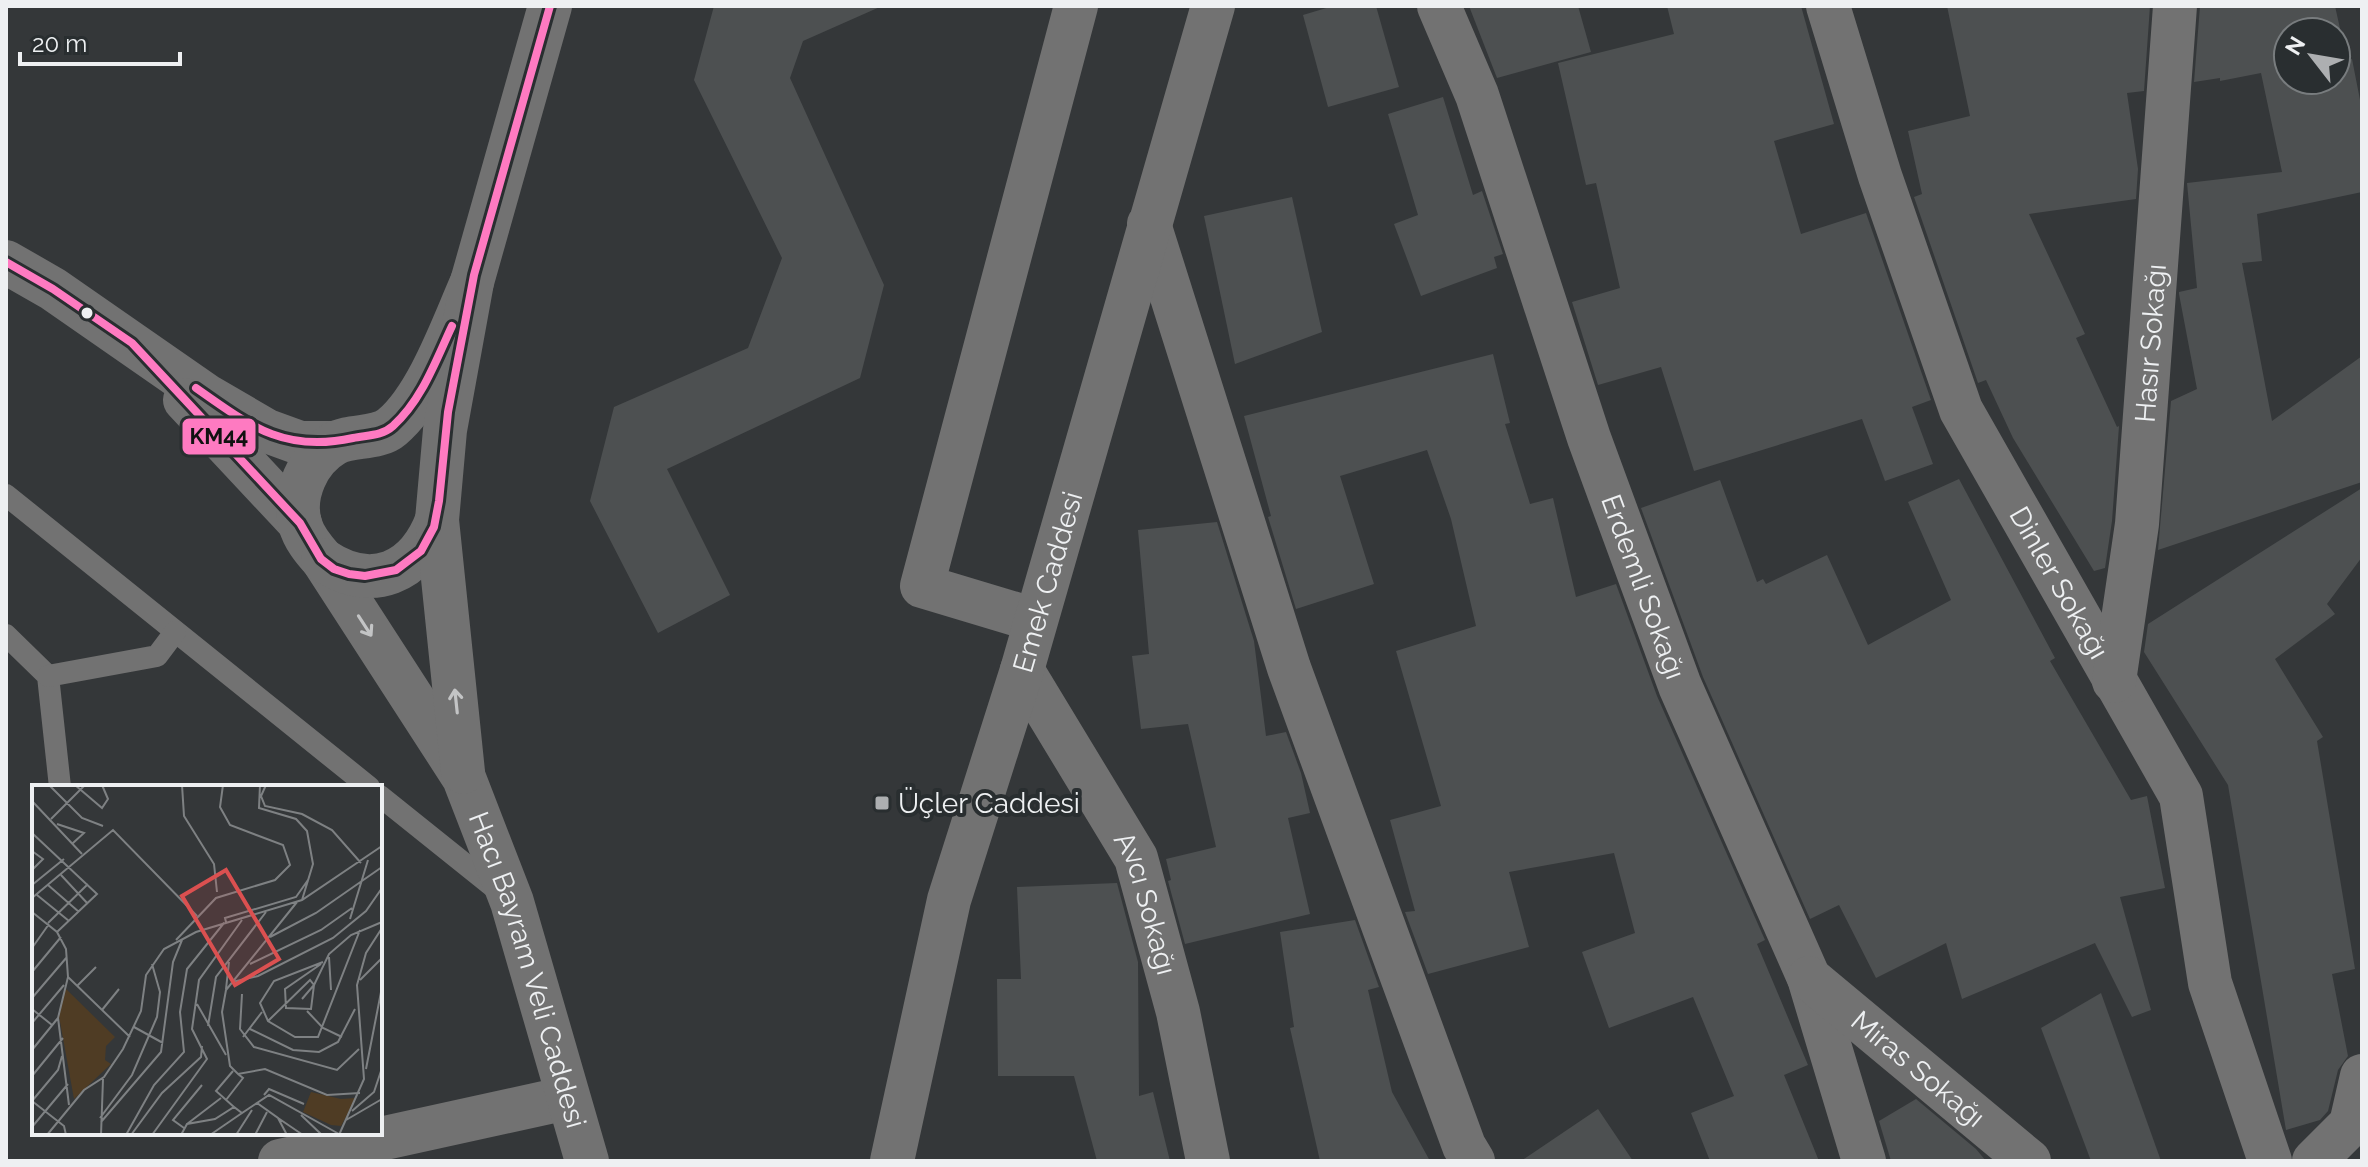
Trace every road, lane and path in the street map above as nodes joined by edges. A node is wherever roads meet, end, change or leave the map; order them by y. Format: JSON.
{"nodes":[{"id":1,"x":550,"y":6,"type":"edge"},
{"id":2,"x":1076,"y":6,"type":"edge"},
{"id":3,"x":1213,"y":6,"type":"edge"},
{"id":4,"x":1439,"y":6,"type":"edge"},
{"id":5,"x":1828,"y":6,"type":"edge"},
{"id":6,"x":2175,"y":6,"type":"edge"},
{"id":7,"x":1149,"y":224,"type":"junction"},
{"id":8,"x":6,"y":262,"type":"edge"},
{"id":9,"x":472,"y":282,"type":"junction"},
{"id":10,"x":132,"y":343,"type":"junction"},
{"id":11,"x":354,"y":439,"type":"junction"},
{"id":12,"x":6,"y":495,"type":"edge"},
{"id":13,"x":438,"y":508,"type":"junction"},
{"id":14,"x":300,"y":523,"type":"junction"},
{"id":15,"x":323,"y":560,"type":"junction"},
{"id":16,"x":1035,"y":620,"type":"junction"},
{"id":17,"x":175,"y":632,"type":"junction"},
{"id":18,"x":6,"y":635,"type":"edge"},
{"id":19,"x":1022,"y":670,"type":"junction"},
{"id":20,"x":48,"y":676,"type":"junction"},
{"id":21,"x":2114,"y":681,"type":"junction"},
{"id":22,"x":464,"y":778,"type":"junction"},
{"id":23,"x":60,"y":785,"type":"edge"},
{"id":24,"x":366,"y":785,"type":"edge"},
{"id":25,"x":382,"y":798,"type":"edge"},
{"id":26,"x":512,"y":902,"type":"junction"},
{"id":27,"x":1809,"y":978,"type":"junction"},
{"id":28,"x":2362,"y":1076,"type":"edge"},
{"id":29,"x":567,"y":1098,"type":"junction"},
{"id":30,"x":280,"y":1161,"type":"edge"},
{"id":31,"x":587,"y":1161,"type":"edge"},
{"id":32,"x":892,"y":1161,"type":"edge"},
{"id":33,"x":1208,"y":1161,"type":"edge"},
{"id":34,"x":1473,"y":1161,"type":"edge"},
{"id":35,"x":1864,"y":1161,"type":"edge"},
{"id":36,"x":2029,"y":1161,"type":"edge"},
{"id":37,"x":2270,"y":1161,"type":"edge"},
{"id":38,"x":2314,"y":1161,"type":"edge"}],
"edges":[{"from":1,"to":9,"type":"street"},
{"from":2,"to":16,"type":"street"},
{"from":3,"to":7,"type":"street","name":"Emek Caddesi"},
{"from":4,"to":27,"type":"street","name":"Erdemli Sokağı"},
{"from":5,"to":21,"type":"street","name":"Dinler Sokağı"},
{"from":6,"to":21,"type":"street","name":"Hasır Sokağı"},
{"from":7,"to":16,"type":"street","name":"Emek Caddesi"},
{"from":7,"to":34,"type":"street"},
{"from":8,"to":10,"type":"street"},
{"from":9,"to":11,"type":"street"},
{"from":9,"to":13,"type":"street"},
{"from":10,"to":11,"type":"street"},
{"from":10,"to":14,"type":"street"},
{"from":11,"to":13,"type":"street"},
{"from":11,"to":14,"type":"street"},
{"from":12,"to":17,"type":"lane"},
{"from":13,"to":15,"type":"street"},
{"from":22,"to":13,"type":"street","one_way":true},
{"from":14,"to":15,"type":"street"},
{"from":15,"to":22,"type":"street","one_way":true},
{"from":16,"to":19,"type":"street","name":"Emek Caddesi"},
{"from":17,"to":20,"type":"lane"},
{"from":17,"to":24,"type":"lane"},
{"from":18,"to":20,"type":"lane"},
{"from":19,"to":32,"type":"street","name":"Emek Caddesi"},
{"from":19,"to":33,"type":"street","name":"Avcı Sokağı"},
{"from":20,"to":23,"type":"lane"},
{"from":21,"to":37,"type":"street","name":"Dinler Sokağı"},
{"from":22,"to":26,"type":"street","name":"Hacı Bayram Veli Caddesi"},
{"from":25,"to":26,"type":"lane"},
{"from":26,"to":29,"type":"street","name":"Hacı Bayram Veli Caddesi"},
{"from":27,"to":35,"type":"street","name":"Erdemli Sokağı"},
{"from":27,"to":36,"type":"street","name":"Miras Sokağı"},
{"from":28,"to":38,"type":"street"},
{"from":29,"to":30,"type":"street"},
{"from":29,"to":31,"type":"street","name":"Hacı Bayram Veli Caddesi"}]}
